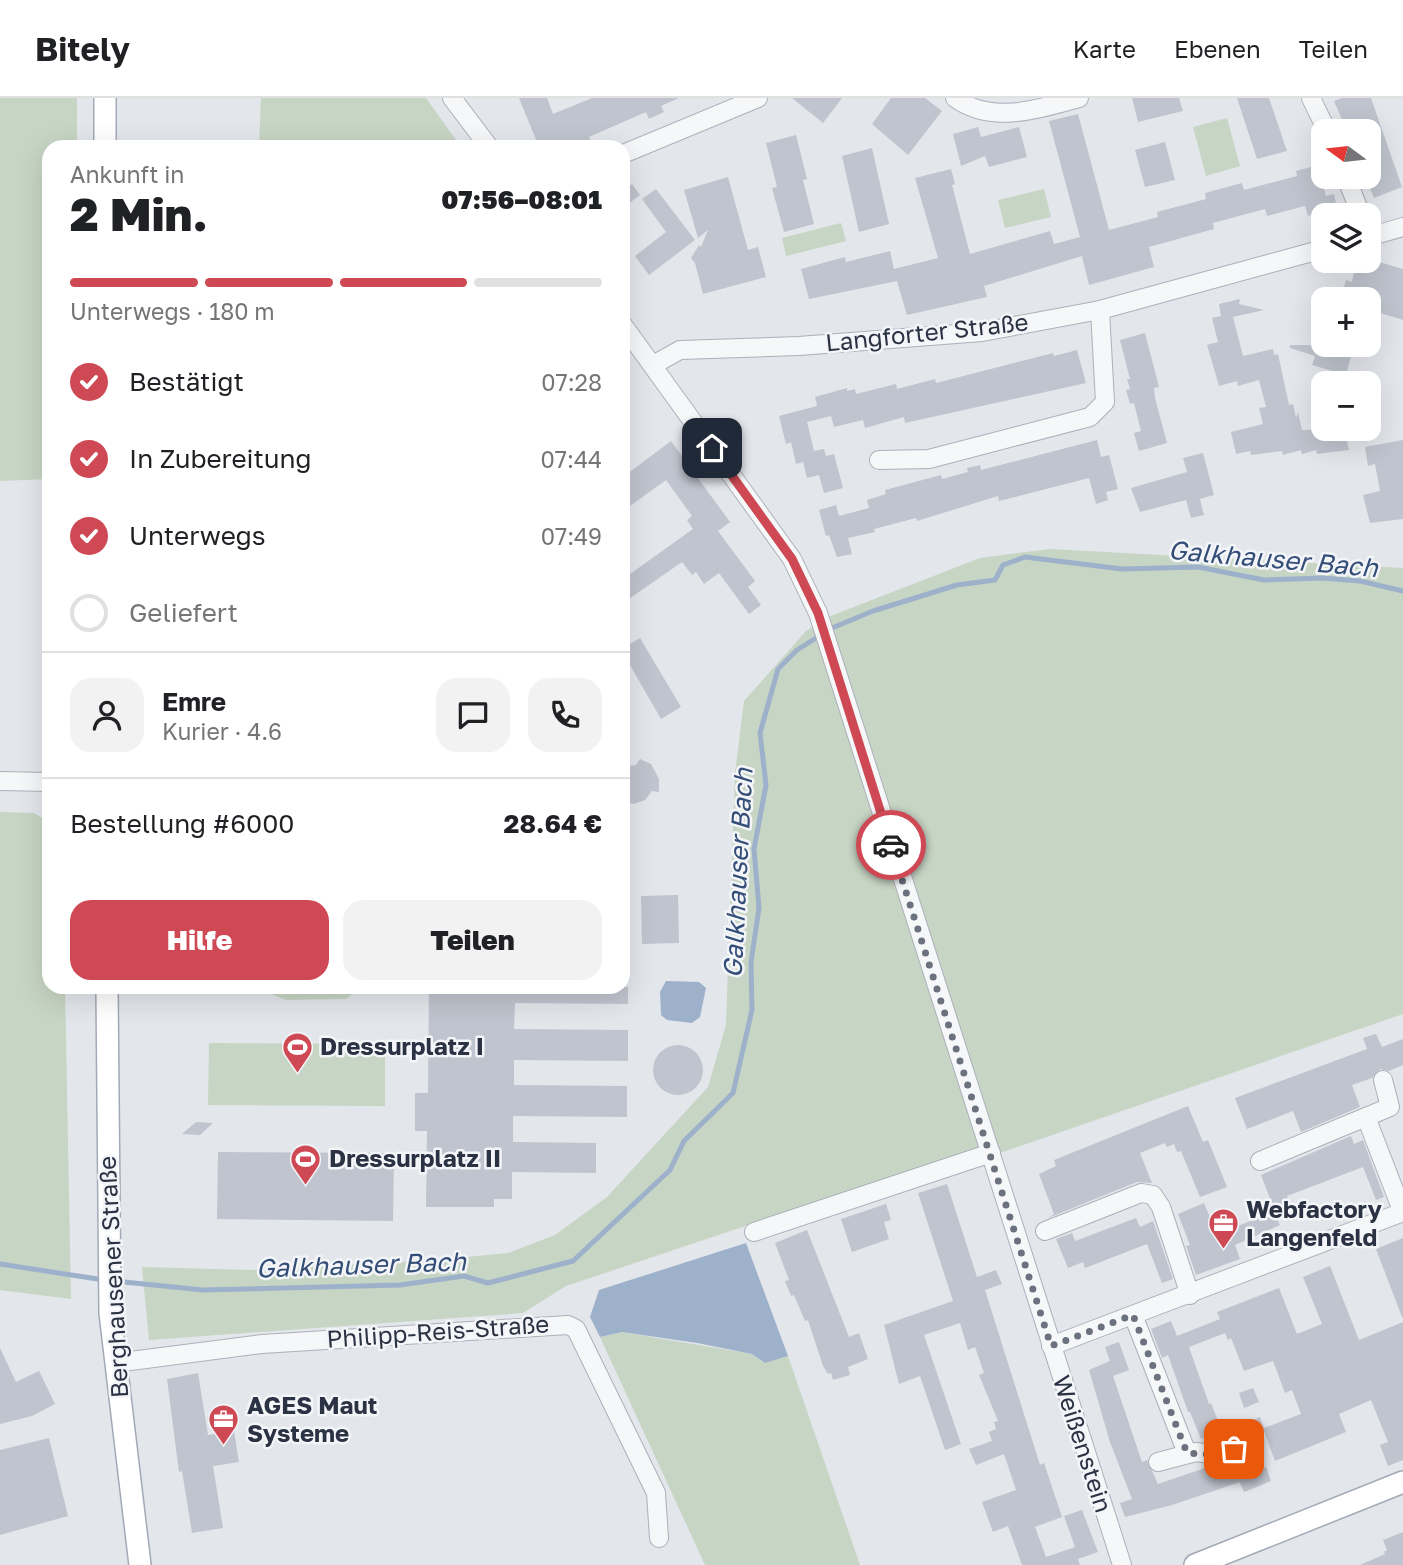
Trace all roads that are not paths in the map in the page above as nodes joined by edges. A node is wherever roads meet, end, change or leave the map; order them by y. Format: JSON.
{"nodes":[{"id":1,"x":105,"y":98,"type":"edge"},
{"id":2,"x":452,"y":98,"type":"edge"},
{"id":3,"x":758,"y":98,"type":"edge"},
{"id":4,"x":955,"y":98,"type":"edge"},
{"id":5,"x":1079,"y":98,"type":"edge"},
{"id":6,"x":1311,"y":98,"type":"edge"},
{"id":7,"x":1321,"y":119,"type":"edge"},
{"id":8,"x":105,"y":140,"type":"edge"},
{"id":9,"x":484,"y":140,"type":"edge"},
{"id":10,"x":630,"y":151,"type":"edge"},
{"id":11,"x":1403,"y":227,"type":"edge"},
{"id":12,"x":1381,"y":232,"type":"edge"},
{"id":13,"x":1311,"y":252,"type":"edge"},
{"id":14,"x":1100,"y":310,"type":"junction"},
{"id":15,"x":630,"y":335,"type":"edge"},
{"id":16,"x":653,"y":365,"type":"junction"},
{"id":17,"x":879,"y":460,"type":"dead end"},
{"id":18,"x":0,"y":781,"type":"edge"},
{"id":19,"x":42,"y":782,"type":"edge"},
{"id":20,"x":107,"y":994,"type":"edge"},
{"id":21,"x":1382,"y":1080,"type":"dead end"},
{"id":22,"x":1366,"y":1117,"type":"junction"},
{"id":23,"x":990,"y":1153,"type":"junction"},
{"id":24,"x":1260,"y":1161,"type":"dead end"},
{"id":25,"x":1403,"y":1212,"type":"edge"},
{"id":26,"x":1045,"y":1231,"type":"dead end"},
{"id":27,"x":754,"y":1232,"type":"dead end"},
{"id":28,"x":1190,"y":1295,"type":"junction"},
{"id":29,"x":1133,"y":1315,"type":"junction"},
{"id":30,"x":1051,"y":1346,"type":"junction"},
{"id":31,"x":115,"y":1363,"type":"junction"},
{"id":32,"x":1251,"y":1444,"type":"dead end"},
{"id":33,"x":1187,"y":1453,"type":"junction"},
{"id":34,"x":1158,"y":1462,"type":"dead end"},
{"id":35,"x":1403,"y":1482,"type":"edge"},
{"id":36,"x":659,"y":1538,"type":"dead end"},
{"id":37,"x":140,"y":1565,"type":"edge"},
{"id":38,"x":1122,"y":1565,"type":"edge"},
{"id":39,"x":1195,"y":1565,"type":"edge"}],
"edges":[{"from":1,"to":8,"type":"main road"},
{"from":2,"to":9,"type":"street"},
{"from":3,"to":10,"type":"street"},
{"from":4,"to":5,"type":"street"},
{"from":6,"to":7,"type":"street"},
{"from":11,"to":12,"type":"street"},
{"from":13,"to":14,"type":"street","name":"Langforter Straße"},
{"from":14,"to":16,"type":"street","name":"Langforter Straße"},
{"from":14,"to":17,"type":"street"},
{"from":15,"to":16,"type":"street","name":"Weißenstein"},
{"from":16,"to":23,"type":"street","name":"Weißenstein"},
{"from":18,"to":19,"type":"street"},
{"from":20,"to":31,"type":"main road","name":"Berghausener Straße"},
{"from":21,"to":22,"type":"street"},
{"from":22,"to":24,"type":"street"},
{"from":22,"to":25,"type":"street"},
{"from":23,"to":27,"type":"street"},
{"from":23,"to":30,"type":"street","name":"Weißenstein"},
{"from":25,"to":28,"type":"street"},
{"from":26,"to":28,"type":"street"},
{"from":28,"to":29,"type":"street"},
{"from":29,"to":30,"type":"street"},
{"from":29,"to":33,"type":"street"},
{"from":30,"to":38,"type":"street","name":"Weißenstein"},
{"from":31,"to":36,"type":"street","name":"Philipp-Reis-Straße"},
{"from":31,"to":37,"type":"main road","name":"Berghausener Straße"},
{"from":32,"to":33,"type":"street"},
{"from":33,"to":34,"type":"street"},
{"from":35,"to":39,"type":"main road"}]}
